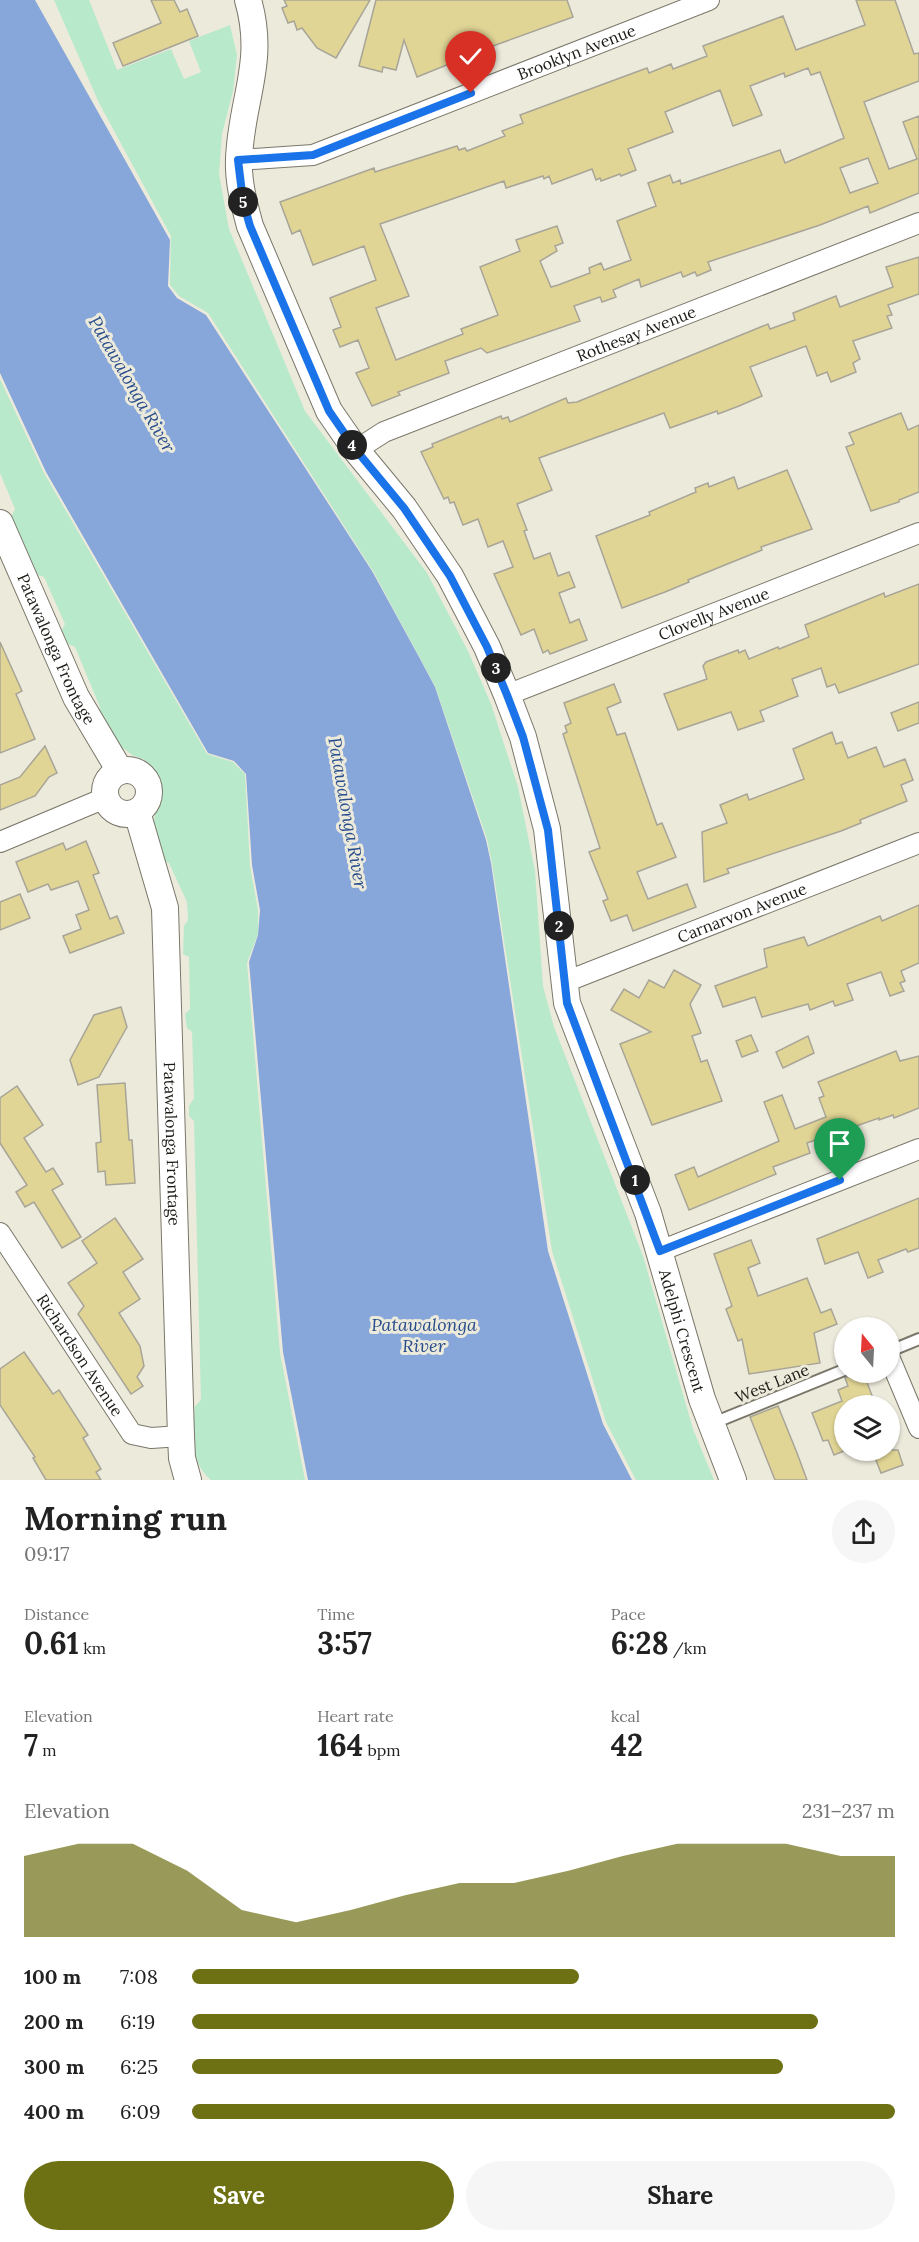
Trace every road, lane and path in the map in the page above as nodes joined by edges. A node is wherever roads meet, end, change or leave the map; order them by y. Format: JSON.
{"nodes":[{"id":1,"x":248,"y":0,"type":"edge"},
{"id":2,"x":709,"y":0,"type":"edge"},
{"id":3,"x":238,"y":160,"type":"junction"},
{"id":4,"x":919,"y":223,"type":"edge"},
{"id":5,"x":356,"y":450,"type":"junction"},
{"id":6,"x":0,"y":523,"type":"edge"},
{"id":7,"x":919,"y":533,"type":"edge"},
{"id":8,"x":5,"y":548,"type":"edge"},
{"id":9,"x":507,"y":695,"type":"junction"},
{"id":10,"x":120,"y":771,"type":"junction"},
{"id":11,"x":105,"y":798,"type":"junction"},
{"id":12,"x":137,"y":812,"type":"junction"},
{"id":13,"x":0,"y":842,"type":"edge"},
{"id":14,"x":919,"y":843,"type":"edge"},
{"id":15,"x":565,"y":982,"type":"junction"},
{"id":16,"x":919,"y":1149,"type":"edge"},
{"id":17,"x":0,"y":1233,"type":"edge"},
{"id":18,"x":660,"y":1251,"type":"junction"},
{"id":19,"x":919,"y":1339,"type":"edge"},
{"id":20,"x":900,"y":1347,"type":"edge"},
{"id":21,"x":834,"y":1374,"type":"edge"},
{"id":22,"x":900,"y":1383,"type":"edge"},
{"id":23,"x":711,"y":1424,"type":"junction"},
{"id":24,"x":919,"y":1428,"type":"edge"},
{"id":25,"x":181,"y":1436,"type":"junction"},
{"id":26,"x":188,"y":1480,"type":"edge"},
{"id":27,"x":733,"y":1480,"type":"edge"}],
"edges":[{"from":1,"to":3,"type":"street","name":"Adelphi Crescent"},
{"from":2,"to":3,"type":"street","name":"Brooklyn Avenue"},
{"from":3,"to":5,"type":"street","name":"Adelphi Crescent"},
{"from":4,"to":5,"type":"street","name":"Rothesay Avenue"},
{"from":5,"to":9,"type":"street","name":"Adelphi Crescent"},
{"from":6,"to":8,"type":"street","name":"Patawalonga Frontage"},
{"from":7,"to":9,"type":"street","name":"Clovelly Avenue"},
{"from":8,"to":10,"type":"street","name":"Patawalonga Frontage"},
{"from":9,"to":15,"type":"street","name":"Adelphi Crescent"},
{"from":10,"to":11,"type":"street"},
{"from":10,"to":12,"type":"street"},
{"from":11,"to":12,"type":"street"},
{"from":11,"to":13,"type":"street"},
{"from":12,"to":25,"type":"street","name":"Patawalonga Frontage"},
{"from":14,"to":15,"type":"street","name":"Carnarvon Avenue"},
{"from":15,"to":18,"type":"street","name":"Adelphi Crescent"},
{"from":16,"to":18,"type":"street"},
{"from":17,"to":25,"type":"street","name":"Richardson Avenue"},
{"from":18,"to":23,"type":"street","name":"Adelphi Crescent"},
{"from":19,"to":20,"type":"lane"},
{"from":21,"to":23,"type":"lane","name":"West Lane"},
{"from":22,"to":24,"type":"street"},
{"from":23,"to":27,"type":"street","name":"Adelphi Crescent"},
{"from":25,"to":26,"type":"street","name":"Patawalonga Frontage"}]}
